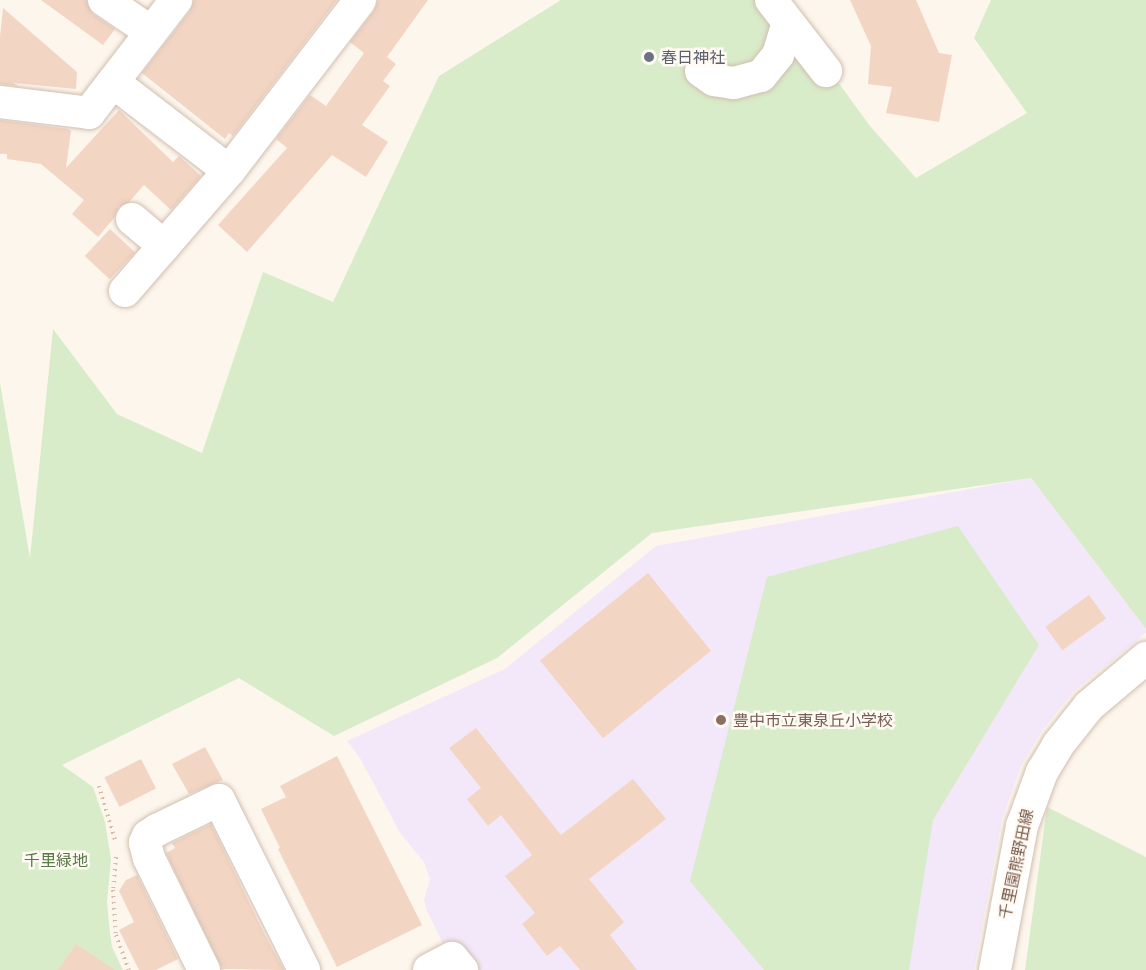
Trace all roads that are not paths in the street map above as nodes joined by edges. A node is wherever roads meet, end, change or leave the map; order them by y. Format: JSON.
{"nodes":[{"id":1,"x":104,"y":0,"type":"edge"},
{"id":2,"x":176,"y":0,"type":"edge"},
{"id":3,"x":360,"y":0,"type":"edge"},
{"id":4,"x":780,"y":11,"type":"edge"},
{"id":5,"x":151,"y":32,"type":"junction"},
{"id":6,"x":701,"y":71,"type":"dead end"},
{"id":7,"x":826,"y":71,"type":"dead end"},
{"id":8,"x":113,"y":82,"type":"junction"},
{"id":9,"x":0,"y":102,"type":"edge"},
{"id":10,"x":229,"y":171,"type":"junction"},
{"id":11,"x":132,"y":219,"type":"dead end"},
{"id":12,"x":164,"y":246,"type":"junction"},
{"id":13,"x":126,"y":291,"type":"dead end"},
{"id":14,"x":1146,"y":658,"type":"edge"},
{"id":15,"x":204,"y":970,"type":"edge"},
{"id":16,"x":304,"y":970,"type":"edge"},
{"id":17,"x":429,"y":970,"type":"edge"},
{"id":18,"x":462,"y":970,"type":"edge"},
{"id":19,"x":995,"y":970,"type":"edge"}],
"edges":[{"from":1,"to":5,"type":"street"},
{"from":2,"to":5,"type":"street"},
{"from":3,"to":10,"type":"street"},
{"from":4,"to":6,"type":"street"},
{"from":4,"to":7,"type":"street"},
{"from":5,"to":8,"type":"street"},
{"from":8,"to":9,"type":"street"},
{"from":8,"to":10,"type":"street"},
{"from":10,"to":12,"type":"street"},
{"from":11,"to":12,"type":"street"},
{"from":12,"to":13,"type":"street"},
{"from":14,"to":19,"type":"street","name":"千里園熊野田線"},
{"from":15,"to":16,"type":"street"},
{"from":17,"to":18,"type":"street"}]}
